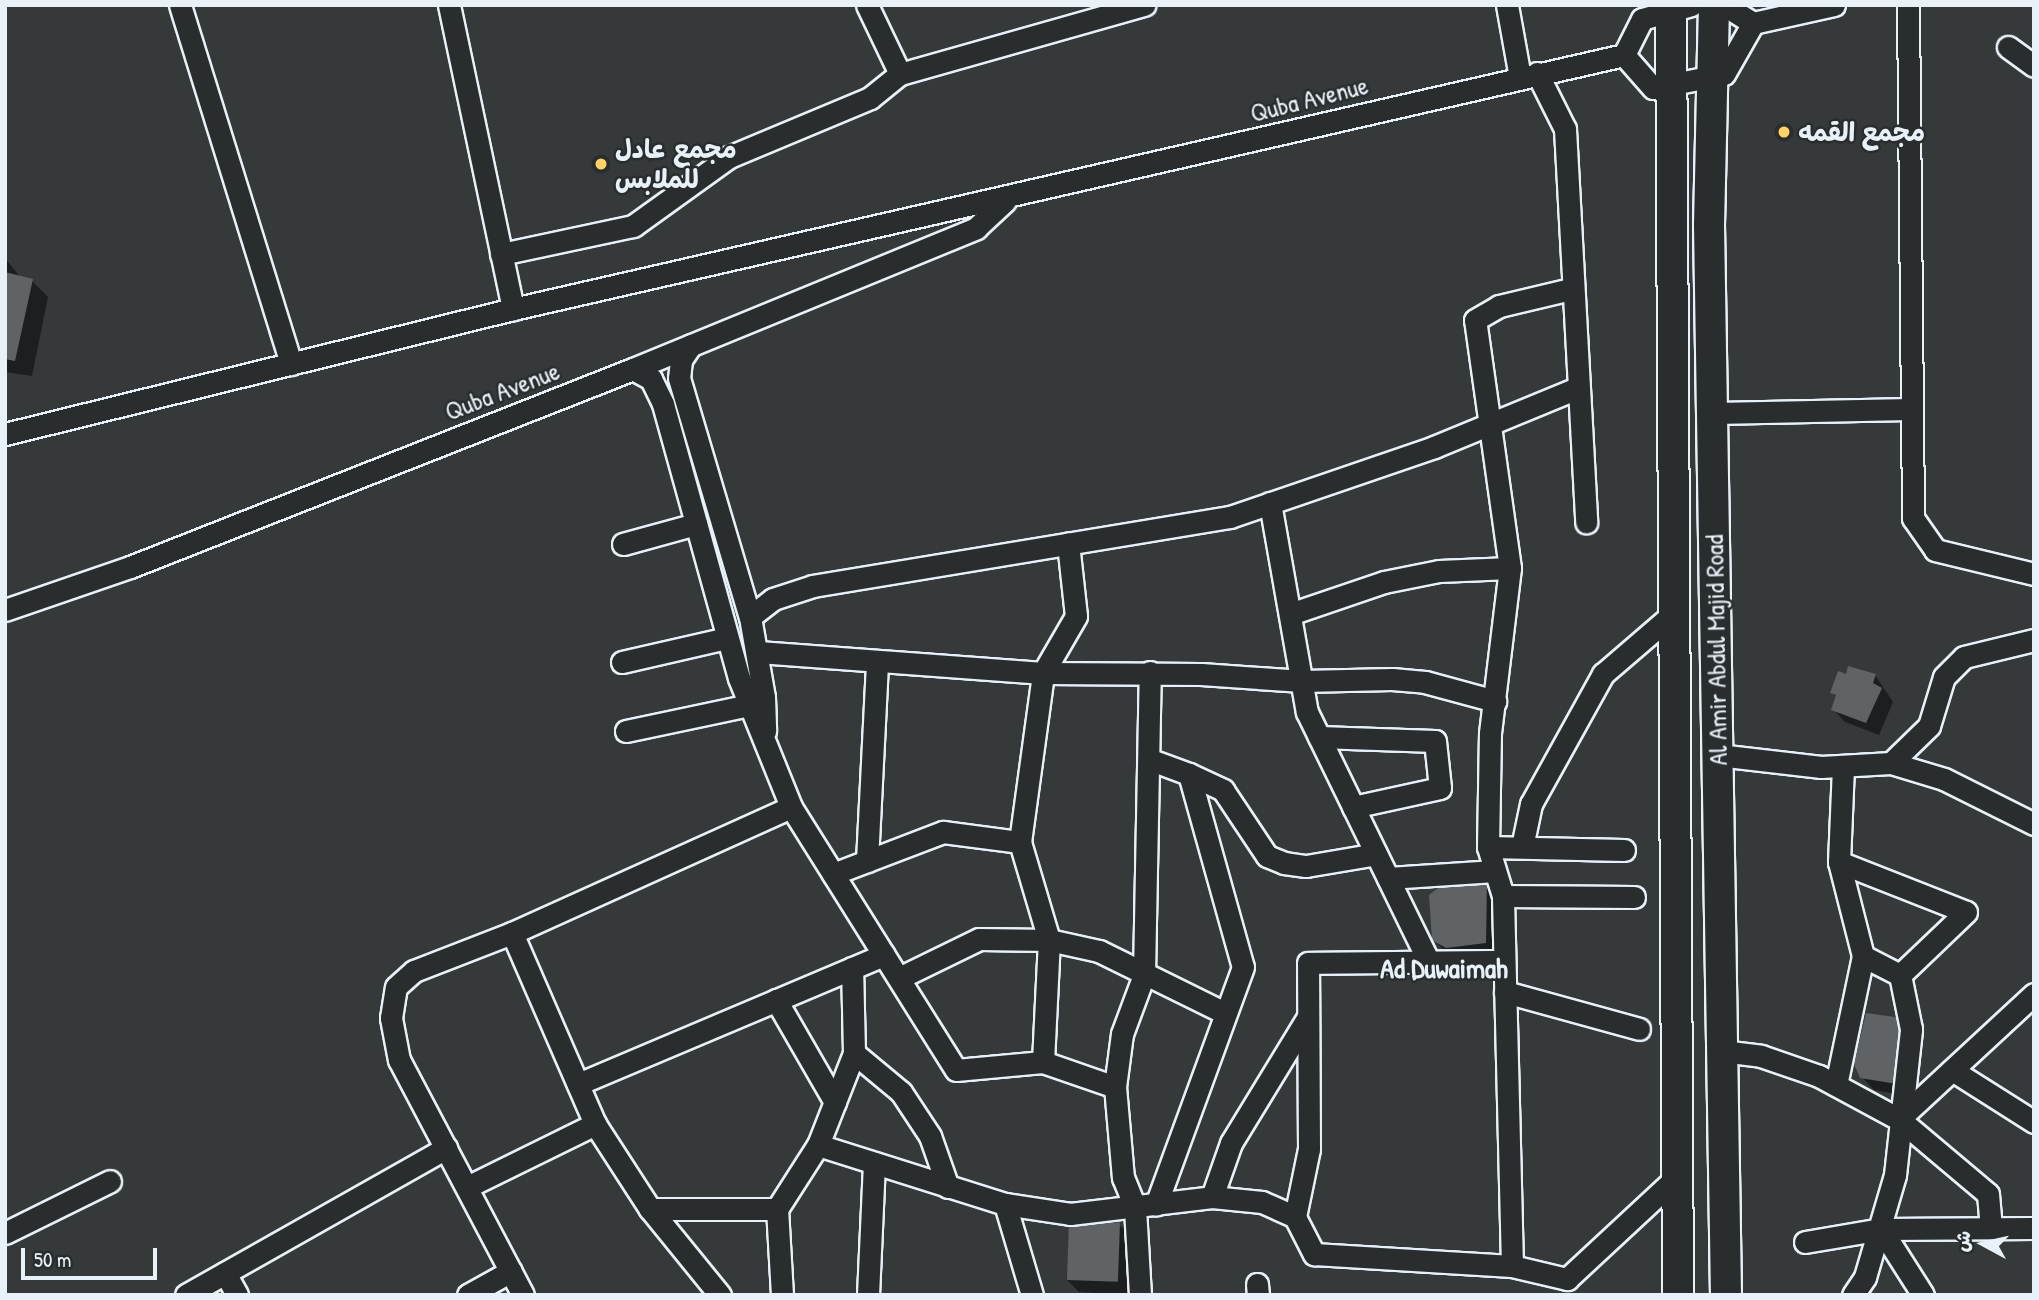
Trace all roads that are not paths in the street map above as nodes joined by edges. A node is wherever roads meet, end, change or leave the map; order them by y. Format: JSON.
{"nodes":[{"id":1,"x":180,"y":5,"type":"edge"},
{"id":2,"x":449,"y":5,"type":"edge"},
{"id":3,"x":867,"y":5,"type":"edge"},
{"id":4,"x":1143,"y":5,"type":"edge"},
{"id":5,"x":1507,"y":5,"type":"edge"},
{"id":6,"x":1714,"y":5,"type":"edge"},
{"id":7,"x":1724,"y":5,"type":"edge"},
{"id":8,"x":1835,"y":5,"type":"edge"},
{"id":9,"x":1908,"y":5,"type":"edge"},
{"id":10,"x":1678,"y":7,"type":"edge"},
{"id":11,"x":1753,"y":23,"type":"junction"},
{"id":12,"x":2008,"y":47,"type":"dead end"},
{"id":13,"x":1625,"y":55,"type":"junction"},
{"id":14,"x":2034,"y":66,"type":"edge"},
{"id":15,"x":900,"y":74,"type":"junction"},
{"id":16,"x":1528,"y":75,"type":"junction"},
{"id":17,"x":1672,"y":85,"type":"junction"},
{"id":18,"x":1007,"y":199,"type":"junction"},
{"id":19,"x":501,"y":254,"type":"junction"},
{"id":20,"x":1571,"y":289,"type":"junction"},
{"id":21,"x":513,"y":309,"type":"junction"},
{"id":22,"x":691,"y":345,"type":"junction"},
{"id":23,"x":291,"y":364,"type":"junction"},
{"id":24,"x":633,"y":369,"type":"junction"},
{"id":25,"x":1577,"y":388,"type":"junction"},
{"id":26,"x":1911,"y":409,"type":"junction"},
{"id":27,"x":1713,"y":414,"type":"junction"},
{"id":28,"x":1491,"y":424,"type":"junction"},
{"id":29,"x":5,"y":434,"type":"edge"},
{"id":30,"x":1270,"y":503,"type":"junction"},
{"id":31,"x":1675,"y":519,"type":"junction"},
{"id":32,"x":1714,"y":519,"type":"junction"},
{"id":33,"x":1586,"y":522,"type":"dead end"},
{"id":34,"x":696,"y":524,"type":"junction"},
{"id":35,"x":1068,"y":543,"type":"junction"},
{"id":36,"x":624,"y":544,"type":"dead end"},
{"id":37,"x":1510,"y":568,"type":"junction"},
{"id":38,"x":2034,"y":574,"type":"edge"},
{"id":39,"x":5,"y":610,"type":"edge"},
{"id":40,"x":1675,"y":611,"type":"junction"},
{"id":41,"x":1290,"y":614,"type":"junction"},
{"id":42,"x":750,"y":617,"type":"junction"},
{"id":43,"x":727,"y":638,"type":"junction"},
{"id":44,"x":2034,"y":640,"type":"edge"},
{"id":45,"x":758,"y":652,"type":"junction"},
{"id":46,"x":877,"y":661,"type":"junction"},
{"id":47,"x":622,"y":662,"type":"dead end"},
{"id":48,"x":1150,"y":672,"type":"junction"},
{"id":49,"x":1042,"y":673,"type":"junction"},
{"id":50,"x":1302,"y":681,"type":"junction"},
{"id":51,"x":1495,"y":701,"type":"junction"},
{"id":52,"x":750,"y":705,"type":"junction"},
{"id":53,"x":626,"y":731,"type":"dead end"},
{"id":54,"x":1319,"y":737,"type":"junction"},
{"id":55,"x":766,"y":744,"type":"junction"},
{"id":56,"x":1718,"y":755,"type":"junction"},
{"id":57,"x":1151,"y":760,"type":"junction"},
{"id":58,"x":1891,"y":763,"type":"junction"},
{"id":59,"x":1843,"y":765,"type":"junction"},
{"id":60,"x":1189,"y":774,"type":"junction"},
{"id":61,"x":791,"y":807,"type":"junction"},
{"id":62,"x":1353,"y":807,"type":"junction"},
{"id":63,"x":2034,"y":824,"type":"edge"},
{"id":64,"x":1020,"y":842,"type":"junction"},
{"id":65,"x":1488,"y":847,"type":"junction"},
{"id":66,"x":1522,"y":847,"type":"junction"},
{"id":67,"x":1624,"y":850,"type":"dead end"},
{"id":68,"x":1376,"y":854,"type":"junction"},
{"id":69,"x":867,"y":861,"type":"junction"},
{"id":70,"x":1839,"y":862,"type":"junction"},
{"id":71,"x":1495,"y":871,"type":"junction"},
{"id":72,"x":833,"y":874,"type":"junction"},
{"id":73,"x":1388,"y":878,"type":"junction"},
{"id":74,"x":1503,"y":896,"type":"junction"},
{"id":75,"x":1634,"y":898,"type":"dead end"},
{"id":76,"x":512,"y":933,"type":"junction"},
{"id":77,"x":1049,"y":940,"type":"junction"},
{"id":78,"x":884,"y":955,"type":"junction"},
{"id":79,"x":1863,"y":956,"type":"junction"},
{"id":80,"x":1504,"y":961,"type":"junction"},
{"id":81,"x":1429,"y":962,"type":"junction"},
{"id":82,"x":852,"y":968,"type":"junction"},
{"id":83,"x":1144,"y":975,"type":"junction"},
{"id":84,"x":1900,"y":975,"type":"junction"},
{"id":85,"x":899,"y":978,"type":"junction"},
{"id":86,"x":1505,"y":992,"type":"junction"},
{"id":87,"x":2034,"y":994,"type":"edge"},
{"id":88,"x":776,"y":1000,"type":"junction"},
{"id":89,"x":1225,"y":1013,"type":"junction"},
{"id":90,"x":1308,"y":1017,"type":"junction"},
{"id":91,"x":1639,"y":1029,"type":"dead end"},
{"id":92,"x":1722,"y":1051,"type":"junction"},
{"id":93,"x":854,"y":1053,"type":"junction"},
{"id":94,"x":1043,"y":1062,"type":"junction"},
{"id":95,"x":1952,"y":1070,"type":"junction"},
{"id":96,"x":578,"y":1084,"type":"junction"},
{"id":97,"x":1836,"y":1085,"type":"junction"},
{"id":98,"x":1115,"y":1087,"type":"junction"},
{"id":99,"x":835,"y":1102,"type":"junction"},
{"id":100,"x":1899,"y":1119,"type":"junction"},
{"id":101,"x":2034,"y":1122,"type":"edge"},
{"id":102,"x":595,"y":1124,"type":"junction"},
{"id":103,"x":818,"y":1145,"type":"junction"},
{"id":104,"x":446,"y":1148,"type":"junction"},
{"id":105,"x":874,"y":1163,"type":"junction"},
{"id":106,"x":1678,"y":1176,"type":"junction"},
{"id":107,"x":110,"y":1181,"type":"dead end"},
{"id":108,"x":467,"y":1187,"type":"junction"},
{"id":109,"x":948,"y":1187,"type":"junction"},
{"id":110,"x":1212,"y":1197,"type":"junction"},
{"id":111,"x":1005,"y":1204,"type":"junction"},
{"id":112,"x":1145,"y":1206,"type":"junction"},
{"id":113,"x":650,"y":1209,"type":"junction"},
{"id":114,"x":777,"y":1209,"type":"junction"},
{"id":115,"x":1295,"y":1217,"type":"junction"},
{"id":116,"x":1991,"y":1228,"type":"junction"},
{"id":117,"x":2034,"y":1228,"type":"edge"},
{"id":118,"x":1881,"y":1229,"type":"junction"},
{"id":119,"x":5,"y":1233,"type":"edge"},
{"id":120,"x":1805,"y":1242,"type":"dead end"},
{"id":121,"x":1512,"y":1265,"type":"junction"},
{"id":122,"x":511,"y":1271,"type":"junction"},
{"id":123,"x":225,"y":1273,"type":"junction"},
{"id":124,"x":1566,"y":1287,"type":"edge"},
{"id":125,"x":186,"y":1295,"type":"edge"},
{"id":126,"x":237,"y":1295,"type":"edge"},
{"id":127,"x":468,"y":1295,"type":"edge"},
{"id":128,"x":523,"y":1295,"type":"edge"},
{"id":129,"x":720,"y":1295,"type":"edge"},
{"id":130,"x":782,"y":1295,"type":"edge"},
{"id":131,"x":868,"y":1295,"type":"edge"},
{"id":132,"x":1032,"y":1295,"type":"edge"},
{"id":133,"x":1140,"y":1295,"type":"edge"},
{"id":134,"x":1678,"y":1295,"type":"edge"},
{"id":135,"x":1726,"y":1295,"type":"edge"},
{"id":136,"x":1853,"y":1295,"type":"edge"},
{"id":137,"x":1923,"y":1295,"type":"edge"}],
"edges":[{"from":1,"to":23,"type":"street"},
{"from":2,"to":19,"type":"street"},
{"from":3,"to":15,"type":"street"},
{"from":4,"to":15,"type":"street"},
{"from":5,"to":16,"type":"street"},
{"from":6,"to":27,"type":"main road","name":"Al Amir Abdul Majid Road"},
{"from":7,"to":11,"type":"street"},
{"from":8,"to":11,"type":"street"},
{"from":9,"to":26,"type":"street"},
{"from":10,"to":13,"type":"street"},
{"from":10,"to":17,"type":"main road","name":"Al Amir Abdul Majid Road"},
{"from":11,"to":17,"type":"street"},
{"from":12,"to":14,"type":"street"},
{"from":13,"to":16,"type":"street","name":"Quba Avenue"},
{"from":13,"to":17,"type":"street"},
{"from":15,"to":19,"type":"street"},
{"from":16,"to":18,"type":"street","name":"Quba Avenue"},
{"from":16,"to":20,"type":"street"},
{"from":17,"to":31,"type":"main road","name":"Al Amir Abdul Majid Road"},
{"from":18,"to":21,"type":"street","name":"Quba Avenue"},
{"from":18,"to":22,"type":"street","name":"Quba Avenue"},
{"from":19,"to":21,"type":"street"},
{"from":20,"to":25,"type":"street"},
{"from":20,"to":28,"type":"street"},
{"from":21,"to":23,"type":"street","name":"Quba Avenue"},
{"from":22,"to":24,"type":"street","name":"Quba Avenue"},
{"from":22,"to":42,"type":"street"},
{"from":23,"to":29,"type":"street","name":"Quba Avenue"},
{"from":24,"to":34,"type":"street"},
{"from":24,"to":39,"type":"street","name":"Quba Avenue"},
{"from":25,"to":28,"type":"street"},
{"from":25,"to":33,"type":"street"},
{"from":26,"to":27,"type":"street"},
{"from":26,"to":38,"type":"street"},
{"from":27,"to":32,"type":"main road","name":"Al Amir Abdul Majid Road"},
{"from":28,"to":30,"type":"street"},
{"from":28,"to":37,"type":"street"},
{"from":30,"to":35,"type":"street"},
{"from":30,"to":41,"type":"street"},
{"from":31,"to":32,"type":"main road"},
{"from":31,"to":40,"type":"main road","name":"Al Amir Abdul Majid Road"},
{"from":32,"to":56,"type":"main road","name":"Al Amir Abdul Majid Road"},
{"from":34,"to":36,"type":"street"},
{"from":34,"to":43,"type":"street"},
{"from":35,"to":42,"type":"street"},
{"from":35,"to":49,"type":"street"},
{"from":37,"to":41,"type":"street"},
{"from":37,"to":51,"type":"street"},
{"from":40,"to":66,"type":"street"},
{"from":40,"to":106,"type":"main road","name":"Al Amir Abdul Majid Road"},
{"from":41,"to":50,"type":"street"},
{"from":42,"to":45,"type":"street"},
{"from":43,"to":47,"type":"street"},
{"from":43,"to":52,"type":"street"},
{"from":44,"to":58,"type":"street"},
{"from":45,"to":46,"type":"street"},
{"from":45,"to":55,"type":"street"},
{"from":46,"to":49,"type":"street"},
{"from":46,"to":69,"type":"street"},
{"from":48,"to":49,"type":"street"},
{"from":48,"to":50,"type":"street"},
{"from":48,"to":57,"type":"street"},
{"from":49,"to":64,"type":"street"},
{"from":50,"to":51,"type":"street"},
{"from":50,"to":54,"type":"street"},
{"from":51,"to":65,"type":"street"},
{"from":52,"to":53,"type":"street"},
{"from":52,"to":55,"type":"street"},
{"from":54,"to":62,"type":"street"},
{"from":54,"to":62,"type":"street"},
{"from":55,"to":61,"type":"street"},
{"from":56,"to":59,"type":"street"},
{"from":56,"to":92,"type":"main road","name":"Al Amir Abdul Majid Road"},
{"from":57,"to":60,"type":"street"},
{"from":57,"to":83,"type":"street"},
{"from":58,"to":59,"type":"street"},
{"from":58,"to":63,"type":"street"},
{"from":59,"to":70,"type":"street"},
{"from":60,"to":68,"type":"street"},
{"from":60,"to":89,"type":"street"},
{"from":61,"to":72,"type":"street"},
{"from":61,"to":76,"type":"street"},
{"from":62,"to":68,"type":"street"},
{"from":64,"to":69,"type":"street"},
{"from":64,"to":77,"type":"street"},
{"from":65,"to":66,"type":"street"},
{"from":65,"to":71,"type":"street"},
{"from":66,"to":67,"type":"street"},
{"from":68,"to":73,"type":"street"},
{"from":69,"to":72,"type":"street"},
{"from":70,"to":79,"type":"street"},
{"from":70,"to":84,"type":"street"},
{"from":71,"to":73,"type":"street"},
{"from":71,"to":74,"type":"street"},
{"from":72,"to":78,"type":"street"},
{"from":73,"to":81,"type":"street"},
{"from":74,"to":75,"type":"street"},
{"from":74,"to":80,"type":"street"},
{"from":76,"to":96,"type":"street"},
{"from":76,"to":104,"type":"street"},
{"from":77,"to":83,"type":"street"},
{"from":77,"to":85,"type":"street"},
{"from":77,"to":94,"type":"street"},
{"from":78,"to":82,"type":"street"},
{"from":78,"to":85,"type":"street"},
{"from":79,"to":84,"type":"street"},
{"from":79,"to":97,"type":"street"},
{"from":80,"to":81,"type":"street"},
{"from":80,"to":86,"type":"street"},
{"from":81,"to":90,"type":"street"},
{"from":82,"to":88,"type":"street"},
{"from":82,"to":93,"type":"street"},
{"from":83,"to":89,"type":"street"},
{"from":83,"to":98,"type":"street"},
{"from":84,"to":100,"type":"street"},
{"from":85,"to":94,"type":"street"},
{"from":86,"to":91,"type":"street"},
{"from":86,"to":121,"type":"street"},
{"from":87,"to":95,"type":"street"},
{"from":88,"to":96,"type":"street"},
{"from":88,"to":99,"type":"street"},
{"from":89,"to":112,"type":"street"},
{"from":90,"to":110,"type":"street"},
{"from":90,"to":115,"type":"street"},
{"from":92,"to":97,"type":"street"},
{"from":92,"to":135,"type":"main road","name":"Al Amir Abdul Majid Road"},
{"from":93,"to":99,"type":"street"},
{"from":93,"to":109,"type":"street"},
{"from":94,"to":98,"type":"street"},
{"from":95,"to":100,"type":"street"},
{"from":95,"to":101,"type":"street"},
{"from":96,"to":102,"type":"street"},
{"from":97,"to":100,"type":"street"},
{"from":98,"to":112,"type":"street"},
{"from":99,"to":103,"type":"street"},
{"from":100,"to":116,"type":"street"},
{"from":100,"to":118,"type":"street"},
{"from":102,"to":108,"type":"street"},
{"from":102,"to":113,"type":"street"},
{"from":103,"to":105,"type":"street"},
{"from":103,"to":114,"type":"street"},
{"from":104,"to":108,"type":"street"},
{"from":104,"to":123,"type":"street"},
{"from":105,"to":109,"type":"street"},
{"from":105,"to":131,"type":"street"},
{"from":106,"to":124,"type":"street"},
{"from":106,"to":134,"type":"main road","name":"Al Amir Abdul Majid Road"},
{"from":107,"to":119,"type":"street"},
{"from":108,"to":122,"type":"street"},
{"from":109,"to":111,"type":"street"},
{"from":110,"to":112,"type":"street"},
{"from":110,"to":115,"type":"street"},
{"from":111,"to":112,"type":"street"},
{"from":111,"to":132,"type":"street"},
{"from":112,"to":133,"type":"street"},
{"from":113,"to":114,"type":"street"},
{"from":113,"to":129,"type":"street"},
{"from":114,"to":130,"type":"street"},
{"from":115,"to":121,"type":"street"},
{"from":116,"to":117,"type":"street"},
{"from":116,"to":118,"type":"street"},
{"from":118,"to":120,"type":"street"},
{"from":118,"to":136,"type":"street"},
{"from":118,"to":137,"type":"street"},
{"from":121,"to":124,"type":"street"},
{"from":122,"to":127,"type":"street"},
{"from":122,"to":128,"type":"street"},
{"from":123,"to":125,"type":"street"},
{"from":123,"to":126,"type":"street"}]}
